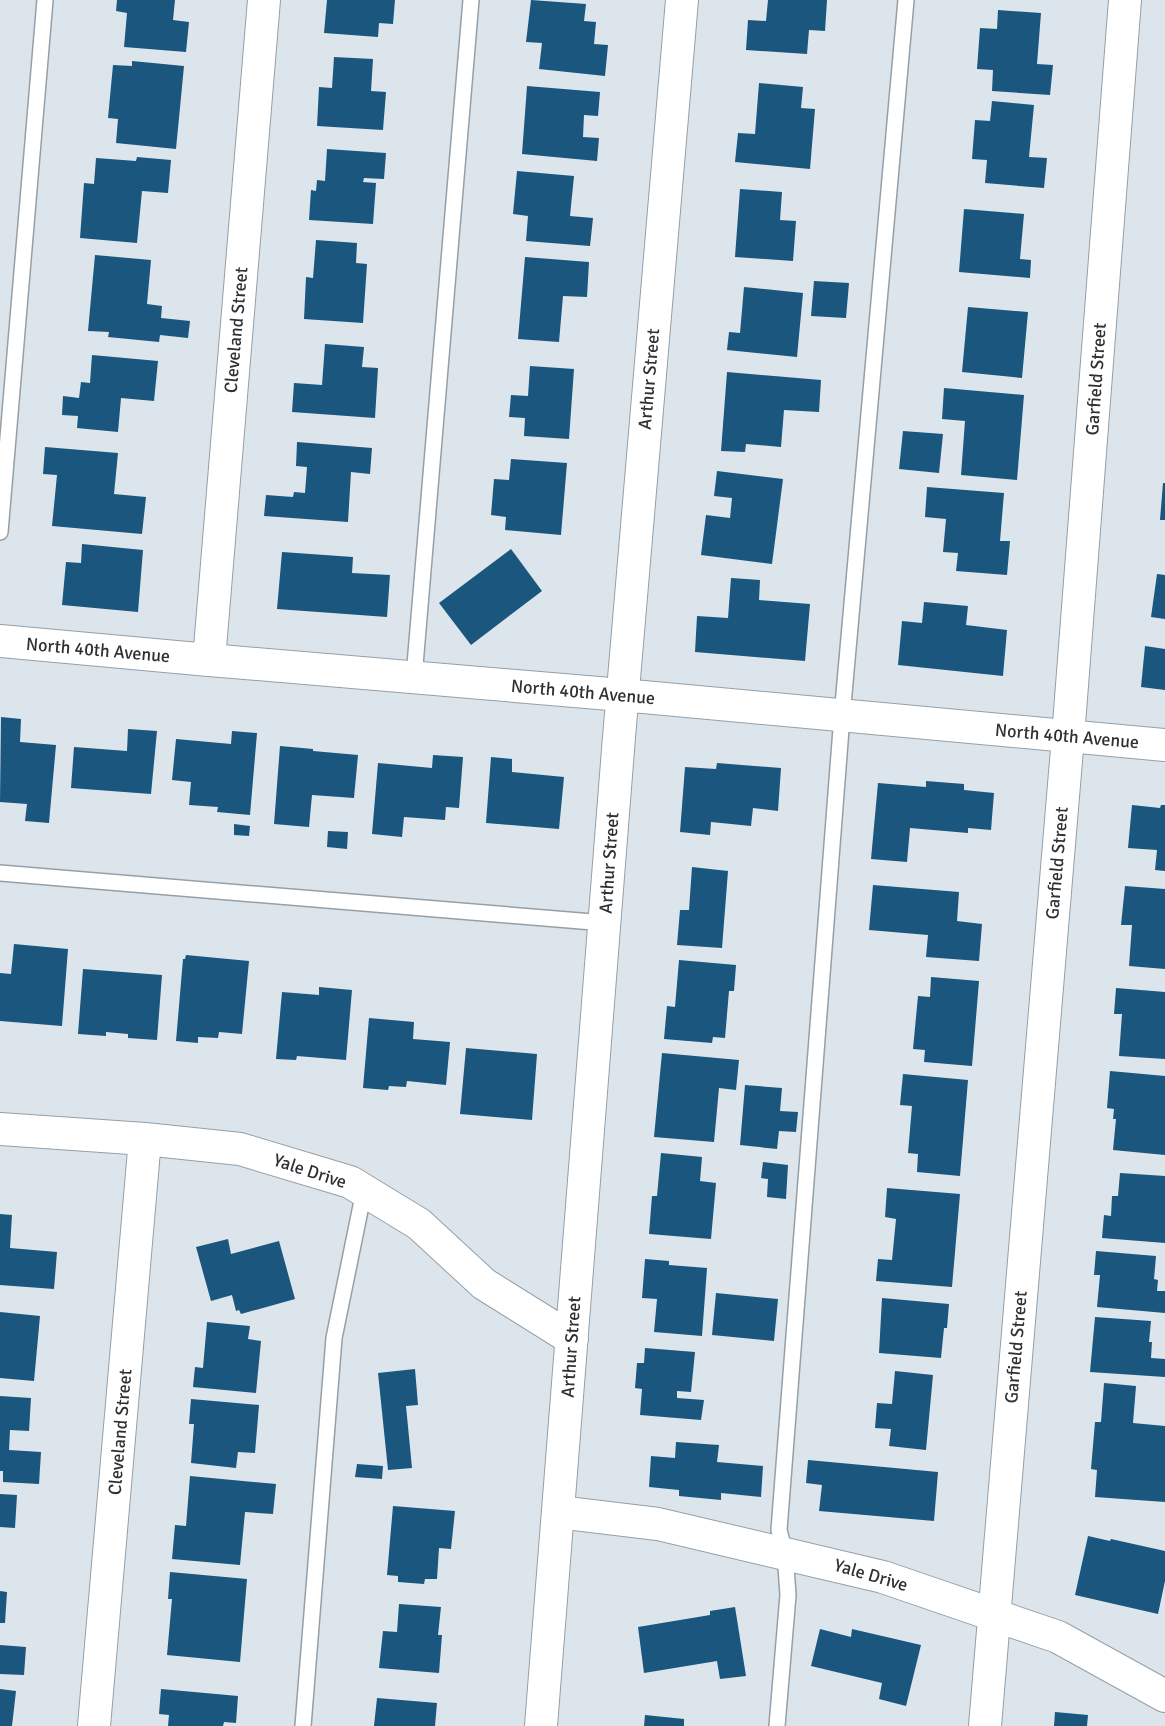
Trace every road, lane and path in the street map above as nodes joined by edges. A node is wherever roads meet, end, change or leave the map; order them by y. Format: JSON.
{"nodes":[{"id":1,"x":45,"y":0,"type":"edge"},
{"id":2,"x":264,"y":0,"type":"edge"},
{"id":3,"x":471,"y":0,"type":"edge"},
{"id":4,"x":682,"y":0,"type":"edge"},
{"id":5,"x":906,"y":0,"type":"edge"},
{"id":6,"x":1125,"y":0,"type":"edge"},
{"id":7,"x":0,"y":532,"type":"edge"},
{"id":8,"x":0,"y":641,"type":"edge"},
{"id":9,"x":208,"y":660,"type":"junction"},
{"id":10,"x":414,"y":677,"type":"junction"},
{"id":11,"x":622,"y":695,"type":"junction"},
{"id":12,"x":842,"y":716,"type":"junction"},
{"id":13,"x":1068,"y":737,"type":"junction"},
{"id":14,"x":1165,"y":745,"type":"edge"},
{"id":15,"x":0,"y":873,"type":"edge"},
{"id":16,"x":604,"y":923,"type":"junction"},
{"id":17,"x":0,"y":1129,"type":"edge"},
{"id":18,"x":145,"y":1139,"type":"junction"},
{"id":19,"x":364,"y":1191,"type":"junction"},
{"id":20,"x":572,"y":1339,"type":"junction"},
{"id":21,"x":558,"y":1512,"type":"junction"},
{"id":22,"x":785,"y":1553,"type":"junction"},
{"id":23,"x":993,"y":1615,"type":"junction"},
{"id":24,"x":1165,"y":1696,"type":"edge"},
{"id":25,"x":94,"y":1726,"type":"edge"},
{"id":26,"x":303,"y":1726,"type":"edge"},
{"id":27,"x":541,"y":1726,"type":"edge"},
{"id":28,"x":777,"y":1726,"type":"edge"},
{"id":29,"x":985,"y":1726,"type":"edge"}],
"edges":[{"from":1,"to":7,"type":"lane"},
{"from":2,"to":9,"type":"street","name":"Cleveland Street"},
{"from":3,"to":10,"type":"lane"},
{"from":4,"to":11,"type":"street","name":"Arthur Street"},
{"from":5,"to":12,"type":"lane"},
{"from":6,"to":13,"type":"street","name":"Garfield Street"},
{"from":8,"to":9,"type":"street","name":"North 40th Avenue"},
{"from":9,"to":10,"type":"street","name":"North 40th Avenue"},
{"from":10,"to":11,"type":"street","name":"North 40th Avenue"},
{"from":11,"to":12,"type":"street","name":"North 40th Avenue"},
{"from":11,"to":16,"type":"street","name":"Arthur Street"},
{"from":12,"to":13,"type":"street","name":"North 40th Avenue"},
{"from":12,"to":22,"type":"lane"},
{"from":13,"to":14,"type":"street","name":"North 40th Avenue"},
{"from":13,"to":23,"type":"street","name":"Garfield Street"},
{"from":15,"to":16,"type":"lane"},
{"from":16,"to":20,"type":"street","name":"Arthur Street"},
{"from":17,"to":18,"type":"street","name":"Yale Drive"},
{"from":18,"to":19,"type":"street","name":"Yale Drive"},
{"from":18,"to":25,"type":"street","name":"Cleveland Street"},
{"from":19,"to":20,"type":"street","name":"Yale Drive"},
{"from":19,"to":26,"type":"lane"},
{"from":20,"to":21,"type":"street","name":"Arthur Street"},
{"from":21,"to":22,"type":"street","name":"Yale Drive"},
{"from":21,"to":27,"type":"street","name":"Arthur Street"},
{"from":22,"to":23,"type":"street","name":"Yale Drive"},
{"from":22,"to":28,"type":"lane"},
{"from":23,"to":24,"type":"street","name":"Yale Drive"},
{"from":23,"to":29,"type":"street","name":"Garfield Street"}]}
